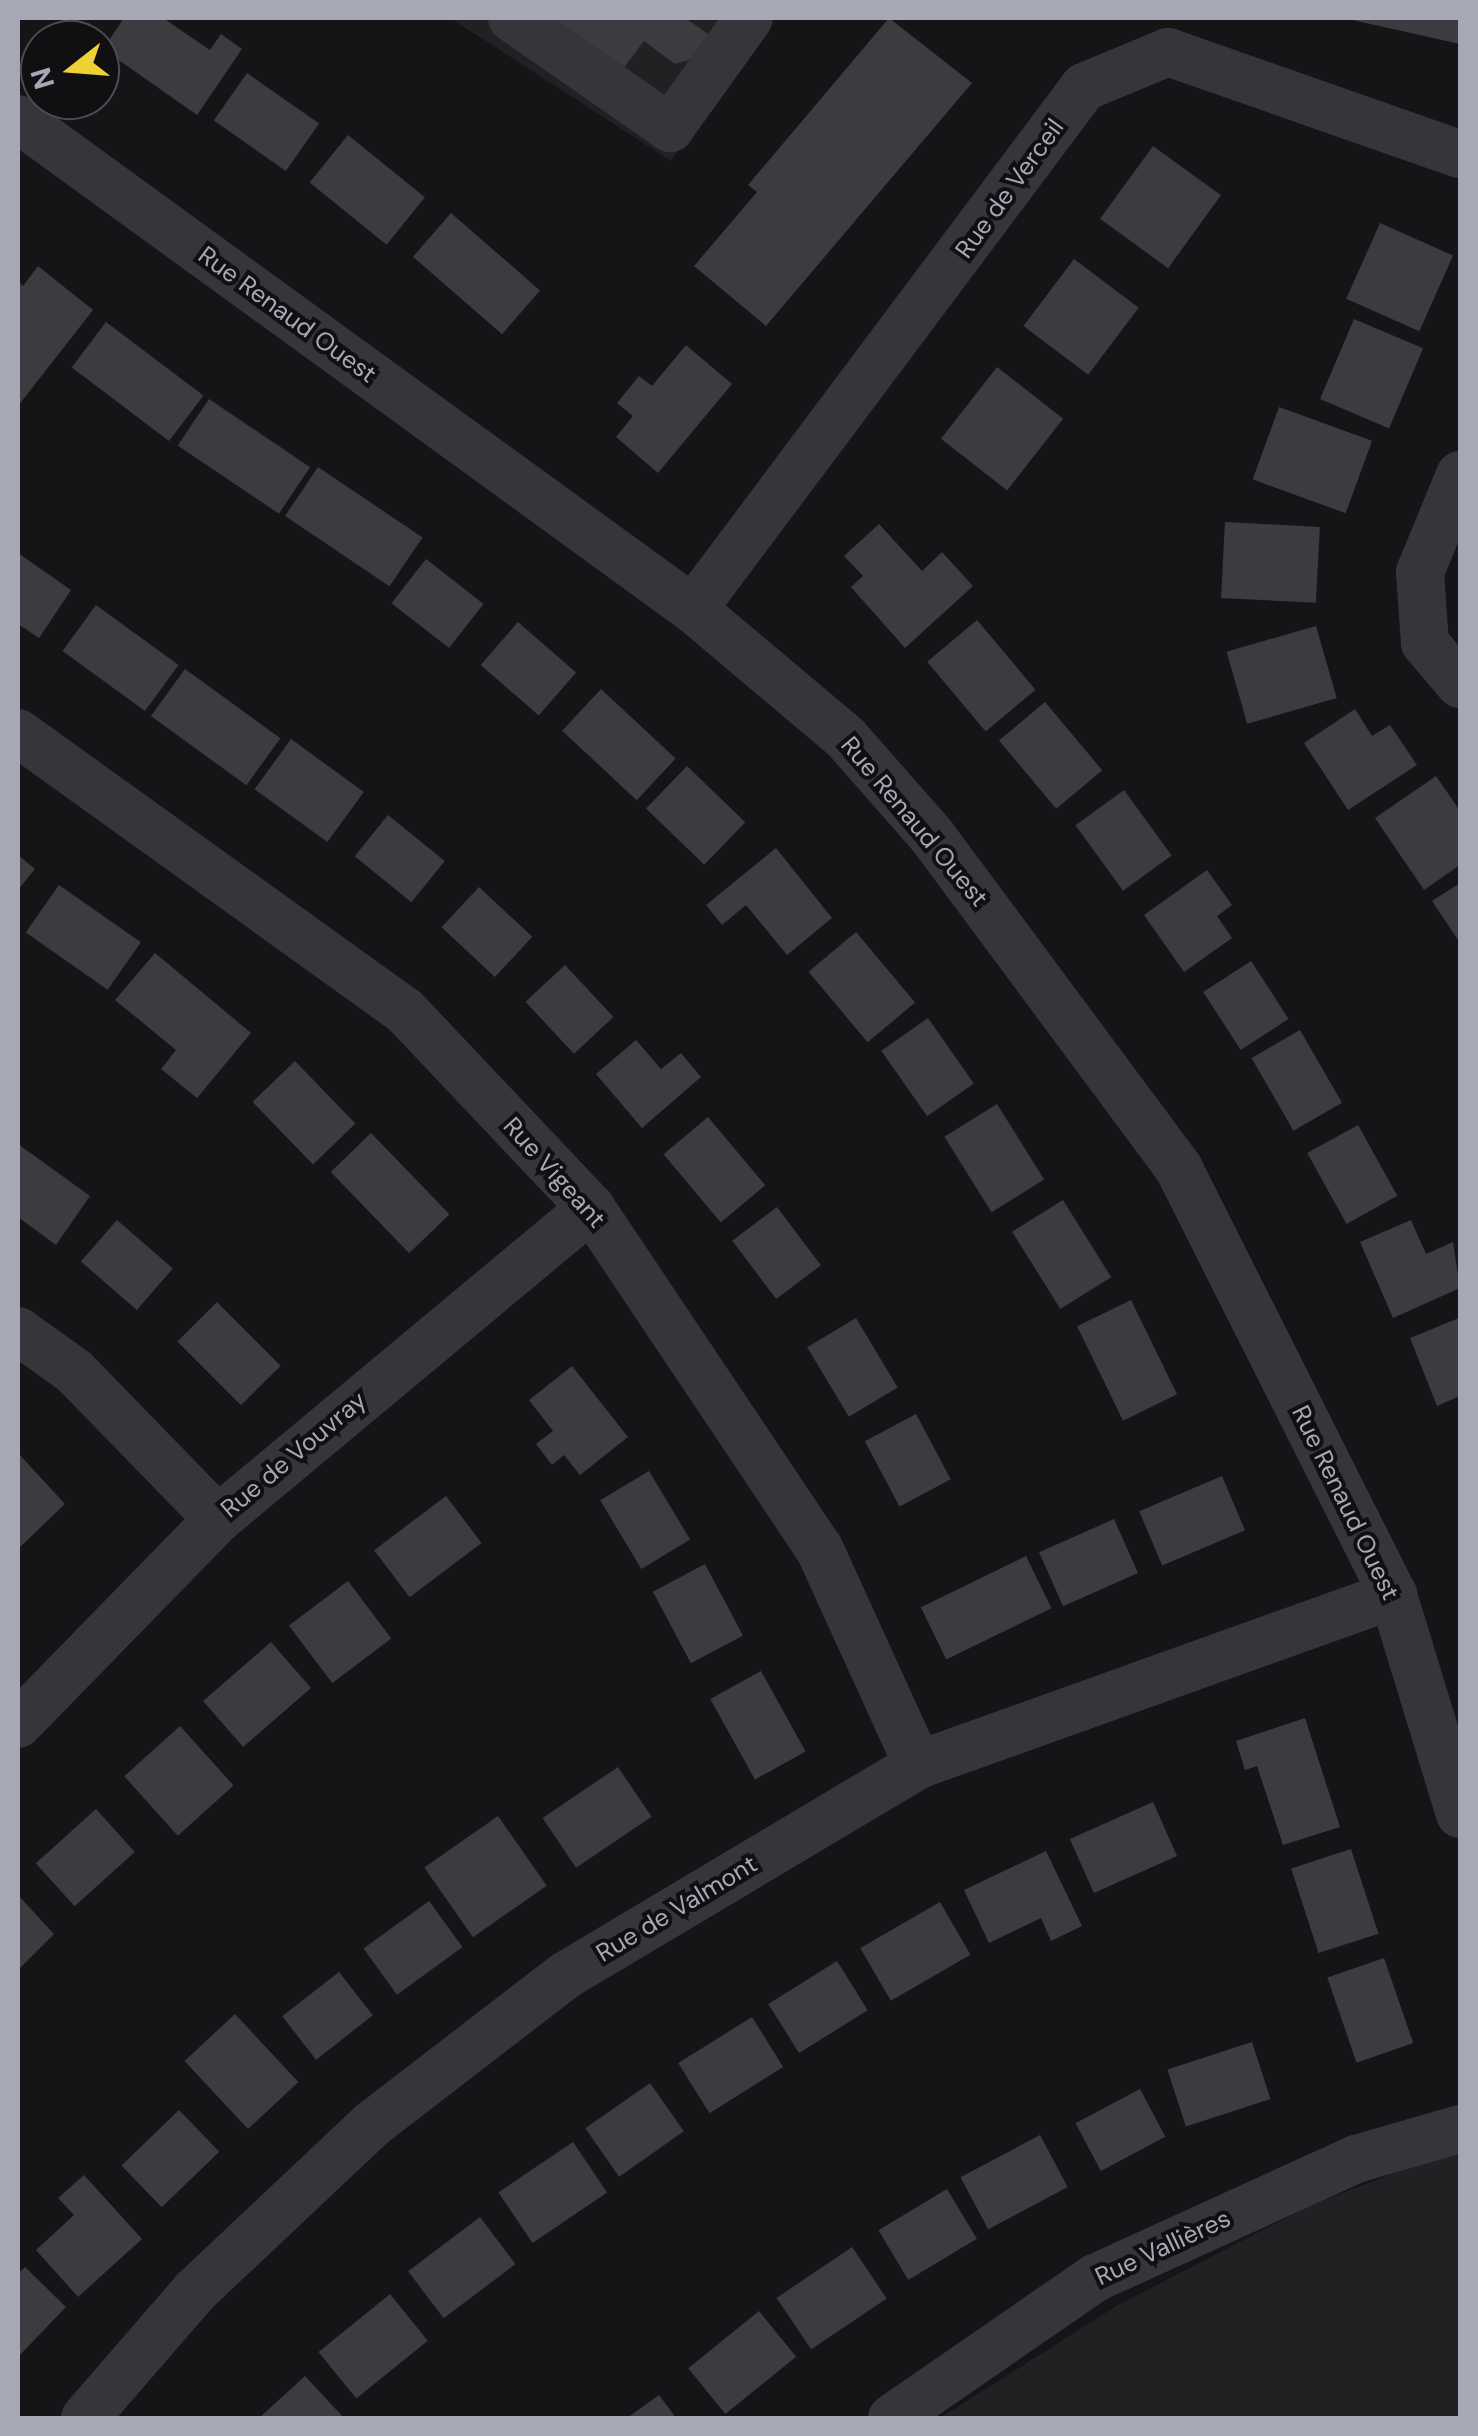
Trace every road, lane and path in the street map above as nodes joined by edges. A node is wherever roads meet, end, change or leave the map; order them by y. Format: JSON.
{"nodes":[{"id":1,"x":512,"y":18,"type":"edge"},
{"id":2,"x":749,"y":18,"type":"edge"},
{"id":3,"x":18,"y":120,"type":"edge"},
{"id":4,"x":1460,"y":154,"type":"edge"},
{"id":5,"x":1460,"y":475,"type":"edge"},
{"id":6,"x":692,"y":608,"type":"junction"},
{"id":7,"x":1460,"y":684,"type":"edge"},
{"id":8,"x":18,"y":733,"type":"edge"},
{"id":9,"x":591,"y":1208,"type":"junction"},
{"id":10,"x":18,"y":1331,"type":"edge"},
{"id":11,"x":218,"y":1518,"type":"junction"},
{"id":12,"x":1393,"y":1595,"type":"junction"},
{"id":13,"x":18,"y":1724,"type":"edge"},
{"id":14,"x":918,"y":1765,"type":"junction"},
{"id":15,"x":1460,"y":1814,"type":"edge"},
{"id":16,"x":1460,"y":2129,"type":"edge"},
{"id":17,"x":85,"y":2418,"type":"edge"},
{"id":18,"x":892,"y":2418,"type":"edge"}],
"edges":[{"from":1,"to":2,"type":"street"},
{"from":3,"to":6,"type":"street","name":"Rue Renaud Ouest"},
{"from":4,"to":6,"type":"street","name":"Rue de Verceil"},
{"from":5,"to":7,"type":"street"},
{"from":6,"to":12,"type":"street","name":"Rue Renaud Ouest"},
{"from":8,"to":9,"type":"street","name":"Rue Vigeant"},
{"from":9,"to":11,"type":"street","name":"Rue de Vouvray"},
{"from":9,"to":14,"type":"street","name":"Rue Vigeant"},
{"from":10,"to":11,"type":"street"},
{"from":11,"to":13,"type":"street","name":"Rue de Vouvray"},
{"from":12,"to":14,"type":"street","name":"Rue de Valmont"},
{"from":12,"to":15,"type":"street","name":"Rue Renaud Ouest"},
{"from":14,"to":17,"type":"street","name":"Rue de Valmont"},
{"from":16,"to":18,"type":"street","name":"Rue Vallières"}]}
